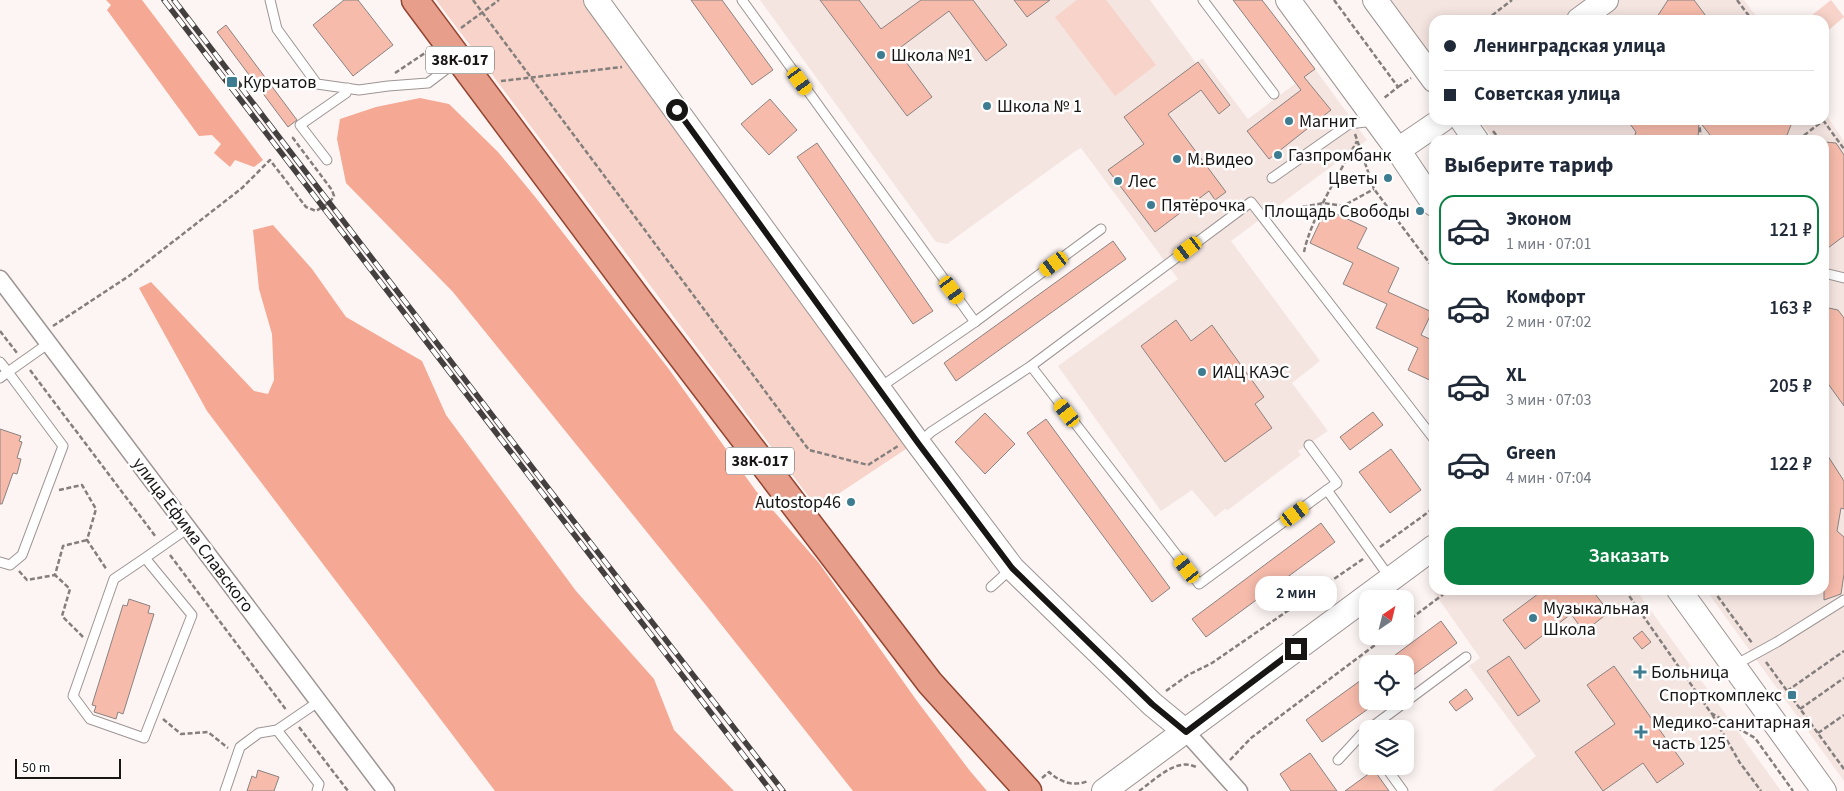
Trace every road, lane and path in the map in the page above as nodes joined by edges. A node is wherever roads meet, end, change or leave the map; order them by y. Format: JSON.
{"nodes":[{"id":1,"x":270,"y":0,"type":"edge"},
{"id":2,"x":415,"y":0,"type":"edge"},
{"id":3,"x":473,"y":0,"type":"edge"},
{"id":4,"x":596,"y":0,"type":"edge"},
{"id":5,"x":742,"y":0,"type":"edge"},
{"id":6,"x":1203,"y":0,"type":"edge"},
{"id":7,"x":1288,"y":0,"type":"edge"},
{"id":8,"x":1375,"y":0,"type":"edge"},
{"id":9,"x":1512,"y":0,"type":"edge"},
{"id":10,"x":1606,"y":0,"type":"edge"},
{"id":11,"x":1737,"y":0,"type":"edge"},
{"id":12,"x":1492,"y":15,"type":"edge"},
{"id":13,"x":1586,"y":15,"type":"edge"},
{"id":14,"x":1748,"y":15,"type":"edge"},
{"id":15,"x":460,"y":59,"type":"junction"},
{"id":16,"x":643,"y":64,"type":"junction"},
{"id":17,"x":1429,"y":73,"type":"edge"},
{"id":18,"x":532,"y":78,"type":"junction"},
{"id":19,"x":477,"y":84,"type":"junction"},
{"id":20,"x":348,"y":88,"type":"junction"},
{"id":21,"x":1274,"y":94,"type":"dead end"},
{"id":22,"x":1376,"y":120,"type":"junction"},
{"id":23,"x":1435,"y":125,"type":"edge"},
{"id":24,"x":1818,"y":125,"type":"edge"},
{"id":25,"x":1827,"y":125,"type":"edge"},
{"id":26,"x":303,"y":130,"type":"junction"},
{"id":27,"x":1804,"y":135,"type":"edge"},
{"id":28,"x":1357,"y":141,"type":"dead end"},
{"id":29,"x":1844,"y":149,"type":"edge"},
{"id":30,"x":1398,"y":150,"type":"junction"},
{"id":31,"x":328,"y":160,"type":"dead end"},
{"id":32,"x":1272,"y":178,"type":"dead end"},
{"id":33,"x":1374,"y":189,"type":"dead end"},
{"id":34,"x":1429,"y":196,"type":"edge"},
{"id":35,"x":1324,"y":202,"type":"junction"},
{"id":36,"x":1261,"y":214,"type":"junction"},
{"id":37,"x":1101,"y":230,"type":"dead end"},
{"id":38,"x":1301,"y":267,"type":"junction"},
{"id":39,"x":1829,"y":274,"type":"edge"},
{"id":40,"x":1844,"y":278,"type":"edge"},
{"id":41,"x":0,"y":279,"type":"edge"},
{"id":42,"x":975,"y":322,"type":"junction"},
{"id":43,"x":0,"y":331,"type":"edge"},
{"id":44,"x":45,"y":339,"type":"junction"},
{"id":45,"x":23,"y":361,"type":"junction"},
{"id":46,"x":0,"y":362,"type":"edge"},
{"id":47,"x":1031,"y":366,"type":"junction"},
{"id":48,"x":4,"y":375,"type":"edge"},
{"id":49,"x":879,"y":388,"type":"junction"},
{"id":50,"x":1429,"y":433,"type":"edge"},
{"id":51,"x":916,"y":440,"type":"junction"},
{"id":52,"x":1309,"y":445,"type":"dead end"},
{"id":53,"x":1328,"y":490,"type":"junction"},
{"id":54,"x":45,"y":493,"type":"junction"},
{"id":55,"x":1429,"y":512,"type":"edge"},
{"id":56,"x":188,"y":528,"type":"junction"},
{"id":57,"x":87,"y":540,"type":"junction"},
{"id":58,"x":162,"y":546,"type":"junction"},
{"id":59,"x":1429,"y":551,"type":"edge"},
{"id":60,"x":1372,"y":553,"type":"junction"},
{"id":61,"x":145,"y":558,"type":"junction"},
{"id":62,"x":0,"y":562,"type":"edge"},
{"id":63,"x":12,"y":563,"type":"junction"},
{"id":64,"x":1012,"y":568,"type":"junction"},
{"id":65,"x":55,"y":575,"type":"junction"},
{"id":66,"x":1390,"y":578,"type":"junction"},
{"id":67,"x":114,"y":579,"type":"junction"},
{"id":68,"x":991,"y":587,"type":"dead end"},
{"id":69,"x":1442,"y":595,"type":"edge"},
{"id":70,"x":1628,"y":595,"type":"edge"},
{"id":71,"x":1683,"y":595,"type":"edge"},
{"id":72,"x":1717,"y":595,"type":"edge"},
{"id":73,"x":1844,"y":600,"type":"edge"},
{"id":74,"x":1414,"y":616,"type":"edge"},
{"id":75,"x":91,"y":645,"type":"junction"},
{"id":76,"x":1375,"y":645,"type":"edge"},
{"id":77,"x":1844,"y":651,"type":"edge"},
{"id":78,"x":1758,"y":652,"type":"junction"},
{"id":79,"x":1466,"y":657,"type":"dead end"},
{"id":80,"x":1734,"y":665,"type":"junction"},
{"id":81,"x":1844,"y":678,"type":"edge"},
{"id":82,"x":1787,"y":691,"type":"junction"},
{"id":83,"x":318,"y":702,"type":"junction"},
{"id":84,"x":1152,"y":704,"type":"junction"},
{"id":85,"x":1800,"y":709,"type":"junction"},
{"id":86,"x":154,"y":711,"type":"junction"},
{"id":87,"x":1711,"y":713,"type":"junction"},
{"id":88,"x":1844,"y":714,"type":"edge"},
{"id":89,"x":293,"y":719,"type":"junction"},
{"id":90,"x":1385,"y":720,"type":"edge"},
{"id":91,"x":277,"y":730,"type":"junction"},
{"id":92,"x":1186,"y":732,"type":"junction"},
{"id":93,"x":1818,"y":733,"type":"junction"},
{"id":94,"x":1359,"y":741,"type":"edge"},
{"id":95,"x":237,"y":755,"type":"junction"},
{"id":96,"x":1338,"y":760,"type":"dead end"},
{"id":97,"x":1844,"y":769,"type":"edge"},
{"id":98,"x":1221,"y":771,"type":"junction"},
{"id":99,"x":1391,"y":775,"type":"edge"},
{"id":100,"x":1107,"y":789,"type":"edge"},
{"id":101,"x":225,"y":791,"type":"edge"},
{"id":102,"x":317,"y":791,"type":"edge"},
{"id":103,"x":348,"y":791,"type":"edge"},
{"id":104,"x":386,"y":791,"type":"edge"},
{"id":105,"x":1028,"y":791,"type":"edge"},
{"id":106,"x":1139,"y":791,"type":"edge"},
{"id":107,"x":1239,"y":791,"type":"edge"},
{"id":108,"x":1403,"y":791,"type":"edge"},
{"id":109,"x":1761,"y":791,"type":"edge"},
{"id":110,"x":1793,"y":791,"type":"edge"},
{"id":111,"x":1824,"y":791,"type":"edge"}],
"edges":[{"from":1,"to":20,"type":"lane"},
{"from":2,"to":15,"type":"main road","number":"38К-017"},
{"from":3,"to":18,"type":"path"},
{"from":4,"to":16,"type":"street"},
{"from":5,"to":42,"type":"lane"},
{"from":6,"to":21,"type":"lane"},
{"from":7,"to":22,"type":"street"},
{"from":8,"to":17,"type":"street"},
{"from":9,"to":12,"type":"path"},
{"from":10,"to":13,"type":"street"},
{"from":11,"to":14,"type":"path"},
{"from":15,"to":19,"type":"main road","number":"38К-017"},
{"from":15,"to":20,"type":"lane"},
{"from":16,"to":18,"type":"path"},
{"from":16,"to":49,"type":"street"},
{"from":18,"to":19,"type":"path"},
{"from":18,"to":51,"type":"path"},
{"from":19,"to":105,"type":"main road","number":"38К-017"},
{"from":20,"to":26,"type":"lane"},
{"from":22,"to":30,"type":"street"},
{"from":22,"to":32,"type":"lane"},
{"from":23,"to":30,"type":"street"},
{"from":24,"to":27,"type":"path"},
{"from":25,"to":29,"type":"path"},
{"from":26,"to":31,"type":"lane"},
{"from":26,"to":44,"type":"path"},
{"from":28,"to":35,"type":"path"},
{"from":30,"to":34,"type":"street"},
{"from":33,"to":35,"type":"path"},
{"from":35,"to":36,"type":"path"},
{"from":35,"to":38,"type":"path"},
{"from":36,"to":38,"type":"lane"},
{"from":36,"to":47,"type":"lane"},
{"from":37,"to":42,"type":"lane"},
{"from":38,"to":50,"type":"lane"},
{"from":39,"to":40,"type":"lane"},
{"from":41,"to":44,"type":"street","name":"улица Ефима Славского"},
{"from":42,"to":49,"type":"lane"},
{"from":43,"to":45,"type":"path"},
{"from":44,"to":45,"type":"lane"},
{"from":44,"to":56,"type":"street","name":"улица Ефима Славского"},
{"from":45,"to":48,"type":"lane"},
{"from":45,"to":58,"type":"path"},
{"from":46,"to":48,"type":"lane"},
{"from":47,"to":51,"type":"lane"},
{"from":47,"to":53,"type":"lane"},
{"from":48,"to":54,"type":"lane"},
{"from":49,"to":51,"type":"street"},
{"from":51,"to":64,"type":"street"},
{"from":52,"to":53,"type":"lane"},
{"from":53,"to":60,"type":"lane"},
{"from":54,"to":57,"type":"path"},
{"from":54,"to":63,"type":"lane"},
{"from":55,"to":60,"type":"path"},
{"from":56,"to":58,"type":"lane"},
{"from":56,"to":83,"type":"street","name":"улица Ефима Славского"},
{"from":57,"to":65,"type":"path"},
{"from":57,"to":67,"type":"path"},
{"from":58,"to":61,"type":"lane"},
{"from":58,"to":89,"type":"path"},
{"from":59,"to":66,"type":"street"},
{"from":60,"to":66,"type":"lane"},
{"from":60,"to":84,"type":"path"},
{"from":61,"to":67,"type":"lane"},
{"from":61,"to":86,"type":"lane"},
{"from":62,"to":63,"type":"lane"},
{"from":63,"to":65,"type":"path"},
{"from":64,"to":68,"type":"lane"},
{"from":64,"to":84,"type":"street"},
{"from":65,"to":75,"type":"path"},
{"from":66,"to":92,"type":"street"},
{"from":67,"to":75,"type":"lane"},
{"from":69,"to":74,"type":"path"},
{"from":70,"to":87,"type":"path"},
{"from":71,"to":80,"type":"street"},
{"from":72,"to":78,"type":"path"},
{"from":73,"to":78,"type":"lane"},
{"from":75,"to":86,"type":"lane"},
{"from":76,"to":98,"type":"path"},
{"from":77,"to":82,"type":"path"},
{"from":78,"to":80,"type":"lane"},
{"from":78,"to":82,"type":"path"},
{"from":79,"to":90,"type":"lane"},
{"from":80,"to":111,"type":"street"},
{"from":81,"to":85,"type":"path"},
{"from":82,"to":85,"type":"path"},
{"from":83,"to":89,"type":"lane"},
{"from":83,"to":104,"type":"street","name":"улица Ефима Славского"},
{"from":84,"to":92,"type":"street"},
{"from":85,"to":93,"type":"path"},
{"from":86,"to":95,"type":"path"},
{"from":87,"to":109,"type":"path"},
{"from":87,"to":110,"type":"path"},
{"from":88,"to":93,"type":"path"},
{"from":89,"to":91,"type":"lane"},
{"from":89,"to":103,"type":"path"},
{"from":91,"to":95,"type":"lane"},
{"from":91,"to":102,"type":"lane"},
{"from":92,"to":98,"type":"street"},
{"from":92,"to":100,"type":"street"},
{"from":93,"to":97,"type":"path"},
{"from":94,"to":96,"type":"lane"},
{"from":95,"to":101,"type":"lane"},
{"from":98,"to":106,"type":"path"},
{"from":98,"to":107,"type":"street"},
{"from":99,"to":108,"type":"lane"},
{"from":100,"to":105,"type":"path"}]}
